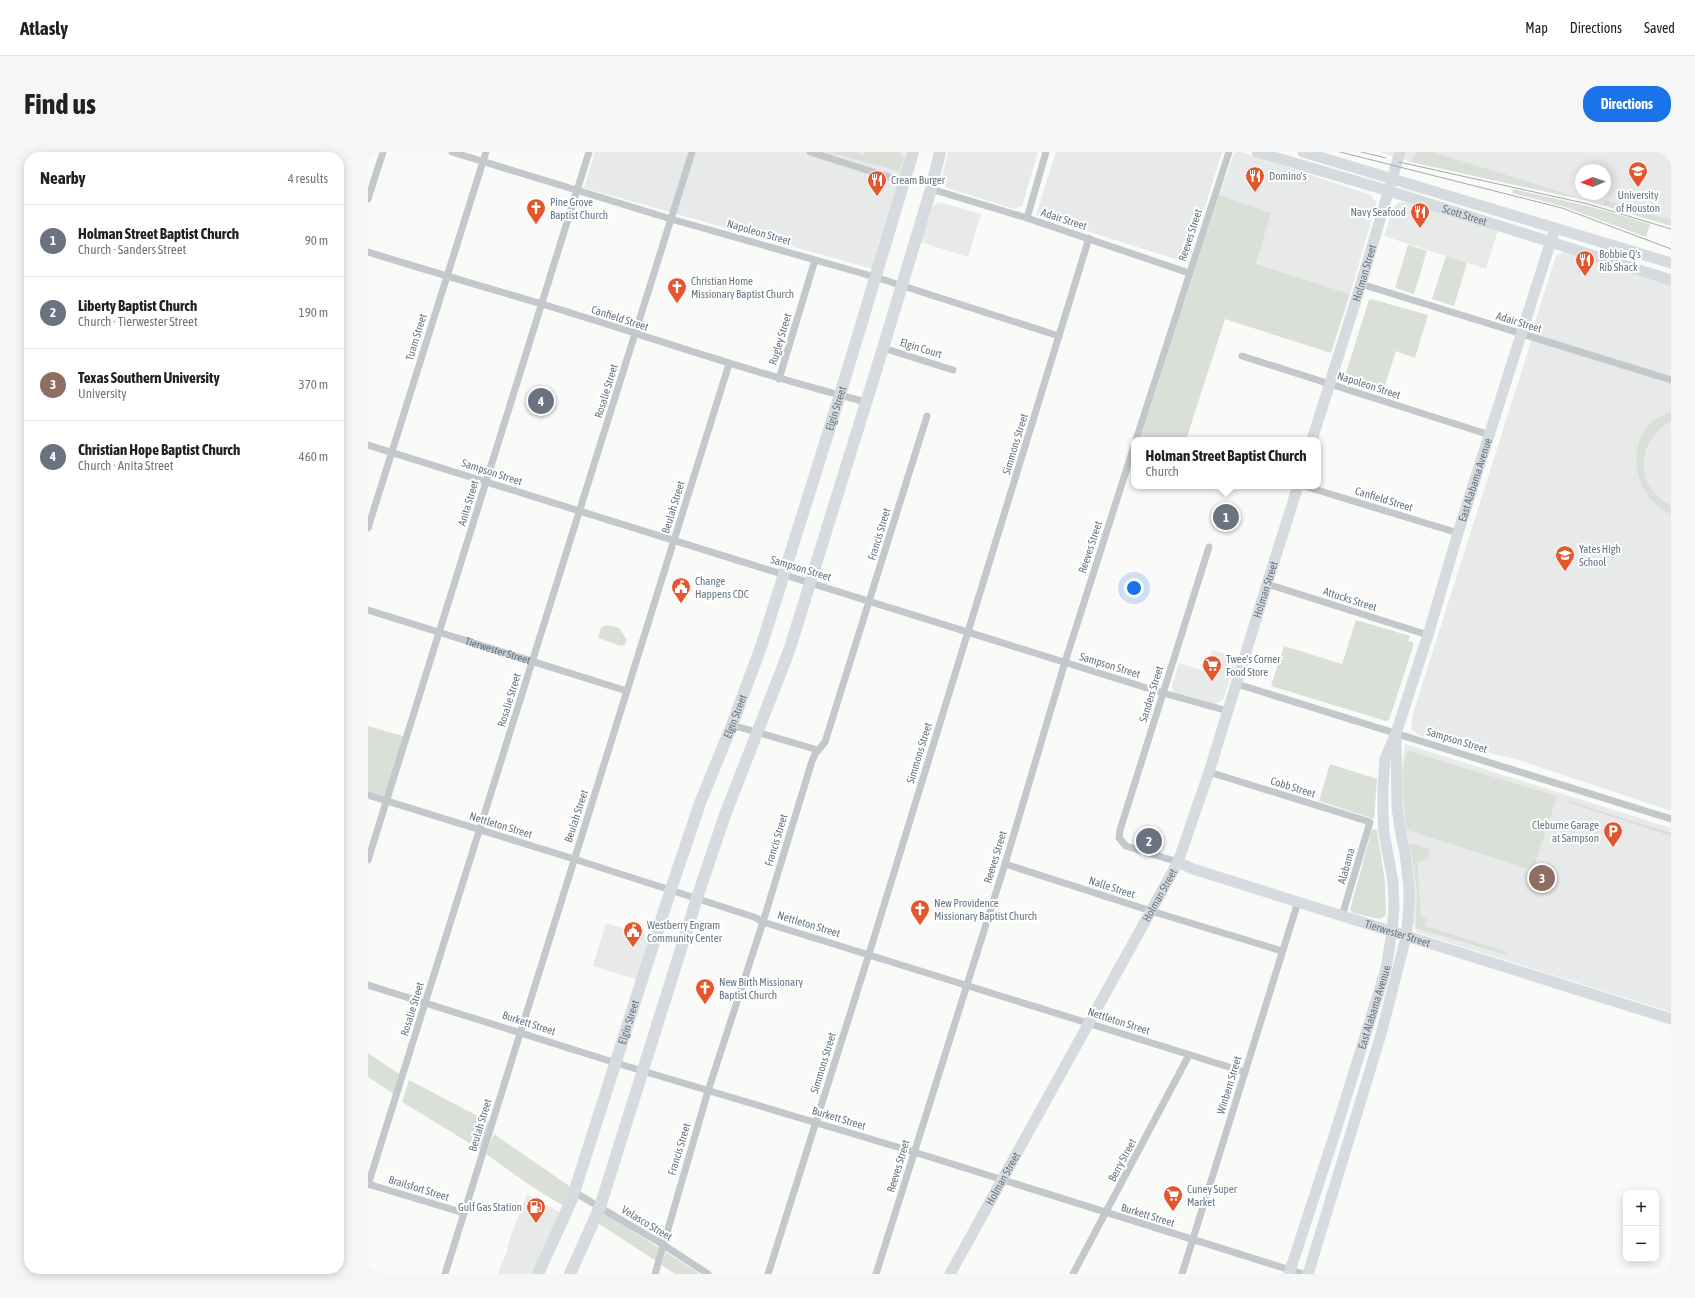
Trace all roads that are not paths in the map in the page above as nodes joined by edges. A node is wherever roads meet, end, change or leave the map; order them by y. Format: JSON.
{"nodes":[{"id":1,"x":383,"y":152,"type":"edge"},
{"id":2,"x":452,"y":152,"type":"edge"},
{"id":3,"x":486,"y":152,"type":"edge"},
{"id":4,"x":589,"y":152,"type":"edge"},
{"id":5,"x":692,"y":152,"type":"edge"},
{"id":6,"x":810,"y":152,"type":"edge"},
{"id":7,"x":913,"y":152,"type":"edge"},
{"id":8,"x":940,"y":152,"type":"edge"},
{"id":9,"x":1046,"y":152,"type":"edge"},
{"id":10,"x":1229,"y":152,"type":"edge"},
{"id":11,"x":1257,"y":152,"type":"edge"},
{"id":12,"x":1303,"y":152,"type":"edge"},
{"id":13,"x":1400,"y":152,"type":"edge"},
{"id":14,"x":483,"y":162,"type":"junction"},
{"id":15,"x":1392,"y":178,"type":"junction"},
{"id":16,"x":905,"y":182,"type":"junction"},
{"id":17,"x":577,"y":189,"type":"junction"},
{"id":18,"x":931,"y":190,"type":"junction"},
{"id":19,"x":1389,"y":191,"type":"junction"},
{"id":20,"x":368,"y":199,"type":"edge"},
{"id":21,"x":1027,"y":218,"type":"junction"},
{"id":22,"x":671,"y":219,"type":"junction"},
{"id":23,"x":1556,"y":228,"type":"junction"},
{"id":24,"x":1089,"y":238,"type":"junction"},
{"id":25,"x":1551,"y":242,"type":"junction"},
{"id":26,"x":368,"y":252,"type":"edge"},
{"id":27,"x":815,"y":260,"type":"junction"},
{"id":28,"x":1671,"y":263,"type":"edge"},
{"id":29,"x":1189,"y":273,"type":"junction"},
{"id":30,"x":447,"y":277,"type":"junction"},
{"id":31,"x":875,"y":277,"type":"junction"},
{"id":32,"x":1671,"y":280,"type":"edge"},
{"id":33,"x":1361,"y":284,"type":"junction"},
{"id":34,"x":902,"y":286,"type":"junction"},
{"id":35,"x":541,"y":304,"type":"junction"},
{"id":36,"x":635,"y":334,"type":"junction"},
{"id":37,"x":1522,"y":335,"type":"junction"},
{"id":38,"x":1059,"y":336,"type":"junction"},
{"id":39,"x":883,"y":348,"type":"junction"},
{"id":40,"x":1242,"y":356,"type":"dead end"},
{"id":41,"x":729,"y":364,"type":"junction"},
{"id":42,"x":953,"y":370,"type":"dead end"},
{"id":43,"x":779,"y":379,"type":"junction"},
{"id":44,"x":1671,"y":380,"type":"edge"},
{"id":45,"x":1330,"y":383,"type":"junction"},
{"id":46,"x":840,"y":395,"type":"junction"},
{"id":47,"x":866,"y":402,"type":"junction"},
{"id":48,"x":927,"y":416,"type":"dead end"},
{"id":49,"x":1490,"y":435,"type":"junction"},
{"id":50,"x":1137,"y":437,"type":"edge"},
{"id":51,"x":1313,"y":437,"type":"edge"},
{"id":52,"x":368,"y":445,"type":"edge"},
{"id":53,"x":392,"y":452,"type":"junction"},
{"id":54,"x":1131,"y":455,"type":"edge"},
{"id":55,"x":486,"y":482,"type":"junction"},
{"id":56,"x":1297,"y":489,"type":"edge"},
{"id":57,"x":1314,"y":489,"type":"edge"},
{"id":58,"x":580,"y":512,"type":"junction"},
{"id":59,"x":368,"y":528,"type":"edge"},
{"id":60,"x":1458,"y":533,"type":"junction"},
{"id":61,"x":674,"y":540,"type":"junction"},
{"id":62,"x":1209,"y":547,"type":"dead end"},
{"id":63,"x":784,"y":575,"type":"junction"},
{"id":64,"x":811,"y":583,"type":"junction"},
{"id":65,"x":1266,"y":584,"type":"junction"},
{"id":66,"x":870,"y":601,"type":"junction"},
{"id":67,"x":368,"y":610,"type":"edge"},
{"id":68,"x":968,"y":631,"type":"junction"},
{"id":69,"x":439,"y":632,"type":"junction"},
{"id":70,"x":1428,"y":635,"type":"junction"},
{"id":71,"x":532,"y":662,"type":"junction"},
{"id":72,"x":1065,"y":662,"type":"junction"},
{"id":73,"x":1237,"y":684,"type":"junction"},
{"id":74,"x":627,"y":691,"type":"junction"},
{"id":75,"x":1163,"y":693,"type":"junction"},
{"id":76,"x":1228,"y":711,"type":"junction"},
{"id":77,"x":732,"y":726,"type":"junction"},
{"id":78,"x":757,"y":733,"type":"junction"},
{"id":79,"x":1396,"y":733,"type":"junction"},
{"id":80,"x":818,"y":750,"type":"junction"},
{"id":81,"x":1210,"y":772,"type":"junction"},
{"id":82,"x":368,"y":795,"type":"edge"},
{"id":83,"x":386,"y":801,"type":"junction"},
{"id":84,"x":1671,"y":819,"type":"edge"},
{"id":85,"x":1370,"y":822,"type":"joint"},
{"id":86,"x":480,"y":830,"type":"junction"},
{"id":87,"x":1126,"y":846,"type":"joint"},
{"id":88,"x":574,"y":859,"type":"junction"},
{"id":89,"x":368,"y":860,"type":"edge"},
{"id":90,"x":1178,"y":862,"type":"junction"},
{"id":91,"x":1005,"y":864,"type":"junction"},
{"id":92,"x":671,"y":889,"type":"junction"},
{"id":93,"x":697,"y":898,"type":"junction"},
{"id":94,"x":1298,"y":902,"type":"junction"},
{"id":95,"x":1151,"y":912,"type":"junction"},
{"id":96,"x":1342,"y":916,"type":"junction"},
{"id":97,"x":763,"y":922,"type":"junction"},
{"id":98,"x":1392,"y":932,"type":"junction"},
{"id":99,"x":1406,"y":936,"type":"junction"},
{"id":100,"x":1282,"y":951,"type":"junction"},
{"id":101,"x":869,"y":954,"type":"junction"},
{"id":102,"x":966,"y":984,"type":"junction"},
{"id":103,"x":368,"y":985,"type":"edge"},
{"id":104,"x":426,"y":1002,"type":"junction"},
{"id":105,"x":1671,"y":1019,"type":"edge"},
{"id":106,"x":1089,"y":1023,"type":"junction"},
{"id":107,"x":521,"y":1032,"type":"junction"},
{"id":108,"x":1189,"y":1055,"type":"junction"},
{"id":109,"x":616,"y":1063,"type":"junction"},
{"id":110,"x":643,"y":1071,"type":"junction"},
{"id":111,"x":1245,"y":1072,"type":"junction"},
{"id":112,"x":708,"y":1091,"type":"junction"},
{"id":113,"x":816,"y":1122,"type":"junction"},
{"id":114,"x":914,"y":1152,"type":"junction"},
{"id":115,"x":1003,"y":1180,"type":"junction"},
{"id":116,"x":368,"y":1184,"type":"edge"},
{"id":117,"x":574,"y":1192,"type":"junction"},
{"id":118,"x":600,"y":1207,"type":"junction"},
{"id":119,"x":464,"y":1213,"type":"junction"},
{"id":120,"x":1106,"y":1213,"type":"junction"},
{"id":121,"x":1192,"y":1240,"type":"junction"},
{"id":122,"x":662,"y":1244,"type":"junction"},
{"id":123,"x":1290,"y":1272,"type":"edge"},
{"id":124,"x":445,"y":1274,"type":"edge"},
{"id":125,"x":538,"y":1274,"type":"edge"},
{"id":126,"x":570,"y":1274,"type":"edge"},
{"id":127,"x":654,"y":1274,"type":"edge"},
{"id":128,"x":708,"y":1274,"type":"edge"},
{"id":129,"x":768,"y":1274,"type":"edge"},
{"id":130,"x":876,"y":1274,"type":"edge"},
{"id":131,"x":950,"y":1274,"type":"edge"},
{"id":132,"x":1072,"y":1274,"type":"edge"},
{"id":133,"x":1182,"y":1274,"type":"edge"},
{"id":134,"x":1303,"y":1274,"type":"edge"},
{"id":135,"x":1308,"y":1274,"type":"edge"}],
"edges":[{"from":1,"to":20,"type":"street"},
{"from":2,"to":14,"type":"street","name":"Napoleon Street"},
{"from":3,"to":14,"type":"street","name":"Tuam Street"},
{"from":4,"to":17,"type":"street","name":"Anita Street"},
{"from":5,"to":22,"type":"street","name":"Rosalie Street"},
{"from":6,"to":16,"type":"street"},
{"from":7,"to":16,"type":"main road","name":"Elgin Street"},
{"from":8,"to":18,"type":"main road"},
{"from":9,"to":21,"type":"street"},
{"from":10,"to":29,"type":"street","name":"Reeves Street"},
{"from":11,"to":19,"type":"street","name":"Scott Street"},
{"from":12,"to":15,"type":"street","name":"Scott Street"},
{"from":13,"to":15,"type":"street","name":"Holman Street"},
{"from":14,"to":17,"type":"street","name":"Napoleon Street"},
{"from":14,"to":30,"type":"street","name":"Tuam Street"},
{"from":15,"to":19,"type":"street","name":"Holman Street"},
{"from":15,"to":23,"type":"street","name":"Scott Street"},
{"from":16,"to":31,"type":"main road","name":"Elgin Street"},
{"from":17,"to":22,"type":"street","name":"Napoleon Street"},
{"from":17,"to":35,"type":"street","name":"Anita Street"},
{"from":18,"to":21,"type":"street","name":"Adair Street"},
{"from":18,"to":34,"type":"main road"},
{"from":19,"to":25,"type":"street","name":"Scott Street"},
{"from":19,"to":33,"type":"street","name":"Holman Street"},
{"from":21,"to":24,"type":"street","name":"Adair Street"},
{"from":22,"to":27,"type":"street","name":"Napoleon Street"},
{"from":22,"to":36,"type":"street","name":"Rosalie Street"},
{"from":23,"to":25,"type":"street","name":"East Alabama Avenue"},
{"from":23,"to":28,"type":"street","name":"Scott Street"},
{"from":24,"to":29,"type":"street","name":"Adair Street"},
{"from":24,"to":38,"type":"street","name":"Simmons Street"},
{"from":25,"to":32,"type":"street","name":"Scott Street"},
{"from":25,"to":37,"type":"street","name":"East Alabama Avenue"},
{"from":26,"to":30,"type":"street","name":"Canfield Street"},
{"from":27,"to":31,"type":"street","name":"Napoleon Street"},
{"from":27,"to":43,"type":"street","name":"Rugley Street"},
{"from":29,"to":50,"type":"street","name":"Reeves Street"},
{"from":30,"to":35,"type":"street","name":"Canfield Street"},
{"from":30,"to":53,"type":"street","name":"Tuam Street"},
{"from":31,"to":34,"type":"street","name":"Napoleon Street"},
{"from":31,"to":46,"type":"main road","name":"Elgin Street"},
{"from":33,"to":37,"type":"street","name":"Adair Street"},
{"from":33,"to":45,"type":"street","name":"Holman Street"},
{"from":34,"to":38,"type":"street","name":"Napoleon Street"},
{"from":34,"to":39,"type":"main road"},
{"from":35,"to":36,"type":"street","name":"Canfield Street"},
{"from":35,"to":55,"type":"street","name":"Anita Street"},
{"from":36,"to":41,"type":"street","name":"Canfield Street"},
{"from":36,"to":58,"type":"street","name":"Rosalie Street"},
{"from":37,"to":44,"type":"street","name":"Adair Street"},
{"from":37,"to":49,"type":"street","name":"East Alabama Avenue"},
{"from":38,"to":68,"type":"street","name":"Simmons Street"},
{"from":39,"to":42,"type":"street","name":"Elgin Court"},
{"from":39,"to":47,"type":"main road"},
{"from":40,"to":45,"type":"street","name":"Napoleon Street"},
{"from":41,"to":43,"type":"street","name":"Canfield Street"},
{"from":41,"to":61,"type":"street","name":"Beulah Street"},
{"from":43,"to":46,"type":"street","name":"Canfield Street"},
{"from":45,"to":49,"type":"street","name":"Napoleon Street"},
{"from":45,"to":51,"type":"street","name":"Holman Street"},
{"from":46,"to":47,"type":"street","name":"Canfield Street"},
{"from":46,"to":63,"type":"main road","name":"Elgin Street"},
{"from":47,"to":64,"type":"main road"},
{"from":48,"to":66,"type":"street","name":"Francis Street"},
{"from":49,"to":60,"type":"street","name":"East Alabama Avenue"},
{"from":52,"to":53,"type":"street","name":"Sampson Street"},
{"from":53,"to":55,"type":"street","name":"Sampson Street"},
{"from":53,"to":59,"type":"street","name":"Tuam Street"},
{"from":54,"to":72,"type":"street","name":"Reeves Street"},
{"from":55,"to":58,"type":"street","name":"Sampson Street"},
{"from":55,"to":69,"type":"street","name":"Anita Street"},
{"from":56,"to":65,"type":"street","name":"Holman Street"},
{"from":57,"to":60,"type":"street","name":"Canfield Street"},
{"from":58,"to":61,"type":"street","name":"Sampson Street"},
{"from":58,"to":71,"type":"street","name":"Rosalie Street"},
{"from":60,"to":70,"type":"street","name":"East Alabama Avenue"},
{"from":61,"to":63,"type":"street","name":"Sampson Street"},
{"from":61,"to":74,"type":"street","name":"Beulah Street"},
{"from":62,"to":75,"type":"street","name":"Sanders Street"},
{"from":63,"to":64,"type":"street","name":"Sampson Street"},
{"from":63,"to":77,"type":"main road","name":"Elgin Street"},
{"from":64,"to":66,"type":"street","name":"Sampson Street"},
{"from":64,"to":78,"type":"main road"},
{"from":65,"to":70,"type":"street","name":"Attucks Street"},
{"from":65,"to":73,"type":"street","name":"Holman Street"},
{"from":66,"to":68,"type":"street","name":"Sampson Street"},
{"from":66,"to":80,"type":"street","name":"Francis Street"},
{"from":67,"to":69,"type":"street","name":"Tierwester Street"},
{"from":68,"to":72,"type":"street","name":"Sampson Street"},
{"from":68,"to":101,"type":"street","name":"Simmons Street"},
{"from":69,"to":71,"type":"street","name":"Tierwester Street"},
{"from":69,"to":83,"type":"street","name":"Anita Street"},
{"from":70,"to":79,"type":"street","name":"East Alabama Avenue"},
{"from":71,"to":74,"type":"street","name":"Tierwester Street"},
{"from":71,"to":86,"type":"street","name":"Rosalie Street"},
{"from":72,"to":75,"type":"street","name":"Sampson Street"},
{"from":72,"to":91,"type":"street","name":"Reeves Street"},
{"from":73,"to":76,"type":"street","name":"Holman Street"},
{"from":73,"to":79,"type":"street","name":"Sampson Street"},
{"from":74,"to":88,"type":"street","name":"Beulah Street"},
{"from":75,"to":76,"type":"street","name":"Sampson Street"},
{"from":75,"to":87,"type":"street","name":"Sanders Street"},
{"from":76,"to":81,"type":"street","name":"Holman Street"},
{"from":77,"to":78,"type":"street"},
{"from":77,"to":92,"type":"main road","name":"Elgin Street"},
{"from":78,"to":80,"type":"street"},
{"from":78,"to":93,"type":"main road"},
{"from":79,"to":84,"type":"street","name":"Sampson Street"},
{"from":79,"to":98,"type":"street","name":"East Alabama Avenue"},
{"from":79,"to":99,"type":"street","name":"East Alabama Avenue"},
{"from":80,"to":97,"type":"street","name":"Francis Street"},
{"from":81,"to":85,"type":"street","name":"Cobb Street"},
{"from":81,"to":90,"type":"street","name":"Holman Street"},
{"from":82,"to":83,"type":"street","name":"Nettleton Street"},
{"from":83,"to":86,"type":"street","name":"Nettleton Street"},
{"from":83,"to":89,"type":"street","name":"Anita Street"},
{"from":85,"to":96,"type":"street","name":"Alabama"},
{"from":86,"to":88,"type":"street","name":"Nettleton Street"},
{"from":86,"to":104,"type":"street","name":"Rosalie Street"},
{"from":87,"to":90,"type":"street","name":"Tierwester Street"},
{"from":88,"to":92,"type":"street","name":"Nettleton Street"},
{"from":88,"to":107,"type":"street","name":"Beulah Street"},
{"from":90,"to":94,"type":"street","name":"Tierwester Street"},
{"from":90,"to":95,"type":"street","name":"Holman Street"},
{"from":91,"to":95,"type":"street","name":"Nalle Street"},
{"from":91,"to":102,"type":"street","name":"Reeves Street"},
{"from":92,"to":93,"type":"street","name":"Nettleton Street"},
{"from":92,"to":109,"type":"main road","name":"Elgin Street"},
{"from":93,"to":97,"type":"street","name":"Nettleton Street"},
{"from":93,"to":110,"type":"main road"},
{"from":94,"to":96,"type":"street","name":"Tierwester Street"},
{"from":94,"to":100,"type":"street","name":"Winbern Street"},
{"from":95,"to":100,"type":"street","name":"Nalle Street"},
{"from":95,"to":106,"type":"street","name":"Holman Street"},
{"from":96,"to":98,"type":"street","name":"Tierwester Street"},
{"from":97,"to":101,"type":"street","name":"Nettleton Street"},
{"from":97,"to":112,"type":"street","name":"Francis Street"},
{"from":98,"to":99,"type":"street","name":"Tierwester Street"},
{"from":98,"to":123,"type":"street","name":"East Alabama Avenue"},
{"from":99,"to":105,"type":"street","name":"Tierwester Street"},
{"from":99,"to":135,"type":"street","name":"East Alabama Avenue"},
{"from":100,"to":111,"type":"street","name":"Winbern Street"},
{"from":101,"to":102,"type":"street","name":"Nettleton Street"},
{"from":101,"to":113,"type":"street","name":"Simmons Street"},
{"from":102,"to":106,"type":"street","name":"Nettleton Street"},
{"from":102,"to":114,"type":"street","name":"Reeves Street"},
{"from":103,"to":104,"type":"street","name":"Burkett Street"},
{"from":104,"to":107,"type":"street","name":"Burkett Street"},
{"from":104,"to":116,"type":"street","name":"Rosalie Street"},
{"from":106,"to":108,"type":"street","name":"Nettleton Street"},
{"from":106,"to":115,"type":"street","name":"Holman Street"},
{"from":107,"to":109,"type":"street","name":"Burkett Street"},
{"from":107,"to":119,"type":"street","name":"Beulah Street"},
{"from":108,"to":111,"type":"street","name":"Nettleton Street"},
{"from":108,"to":120,"type":"street","name":"Berry Street"},
{"from":109,"to":110,"type":"street","name":"Burkett Street"},
{"from":109,"to":117,"type":"main road","name":"Elgin Street"},
{"from":110,"to":112,"type":"street","name":"Burkett Street"},
{"from":110,"to":118,"type":"main road"},
{"from":111,"to":121,"type":"street","name":"Winbern Street"},
{"from":112,"to":113,"type":"street","name":"Burkett Street"},
{"from":112,"to":122,"type":"street","name":"Francis Street"},
{"from":113,"to":114,"type":"street","name":"Burkett Street"},
{"from":113,"to":129,"type":"street","name":"Simmons Street"},
{"from":114,"to":115,"type":"street","name":"Burkett Street"},
{"from":114,"to":130,"type":"street","name":"Reeves Street"},
{"from":115,"to":120,"type":"street","name":"Burkett Street"},
{"from":115,"to":131,"type":"street","name":"Holman Street"},
{"from":116,"to":119,"type":"street","name":"Brailsfort Street"},
{"from":117,"to":118,"type":"street","name":"Velasco Street"},
{"from":117,"to":125,"type":"main road","name":"Elgin Street"},
{"from":118,"to":122,"type":"street","name":"Velasco Street"},
{"from":118,"to":126,"type":"main road"},
{"from":119,"to":124,"type":"street","name":"Beulah Street"},
{"from":120,"to":121,"type":"street","name":"Burkett Street"},
{"from":120,"to":132,"type":"street","name":"Berry Street"},
{"from":121,"to":123,"type":"street","name":"Burkett Street"},
{"from":121,"to":133,"type":"street","name":"Winbern Street"},
{"from":122,"to":127,"type":"street","name":"Francis Street"},
{"from":122,"to":128,"type":"street","name":"Velasco Street"},
{"from":123,"to":134,"type":"street","name":"Burkett Street"}]}
